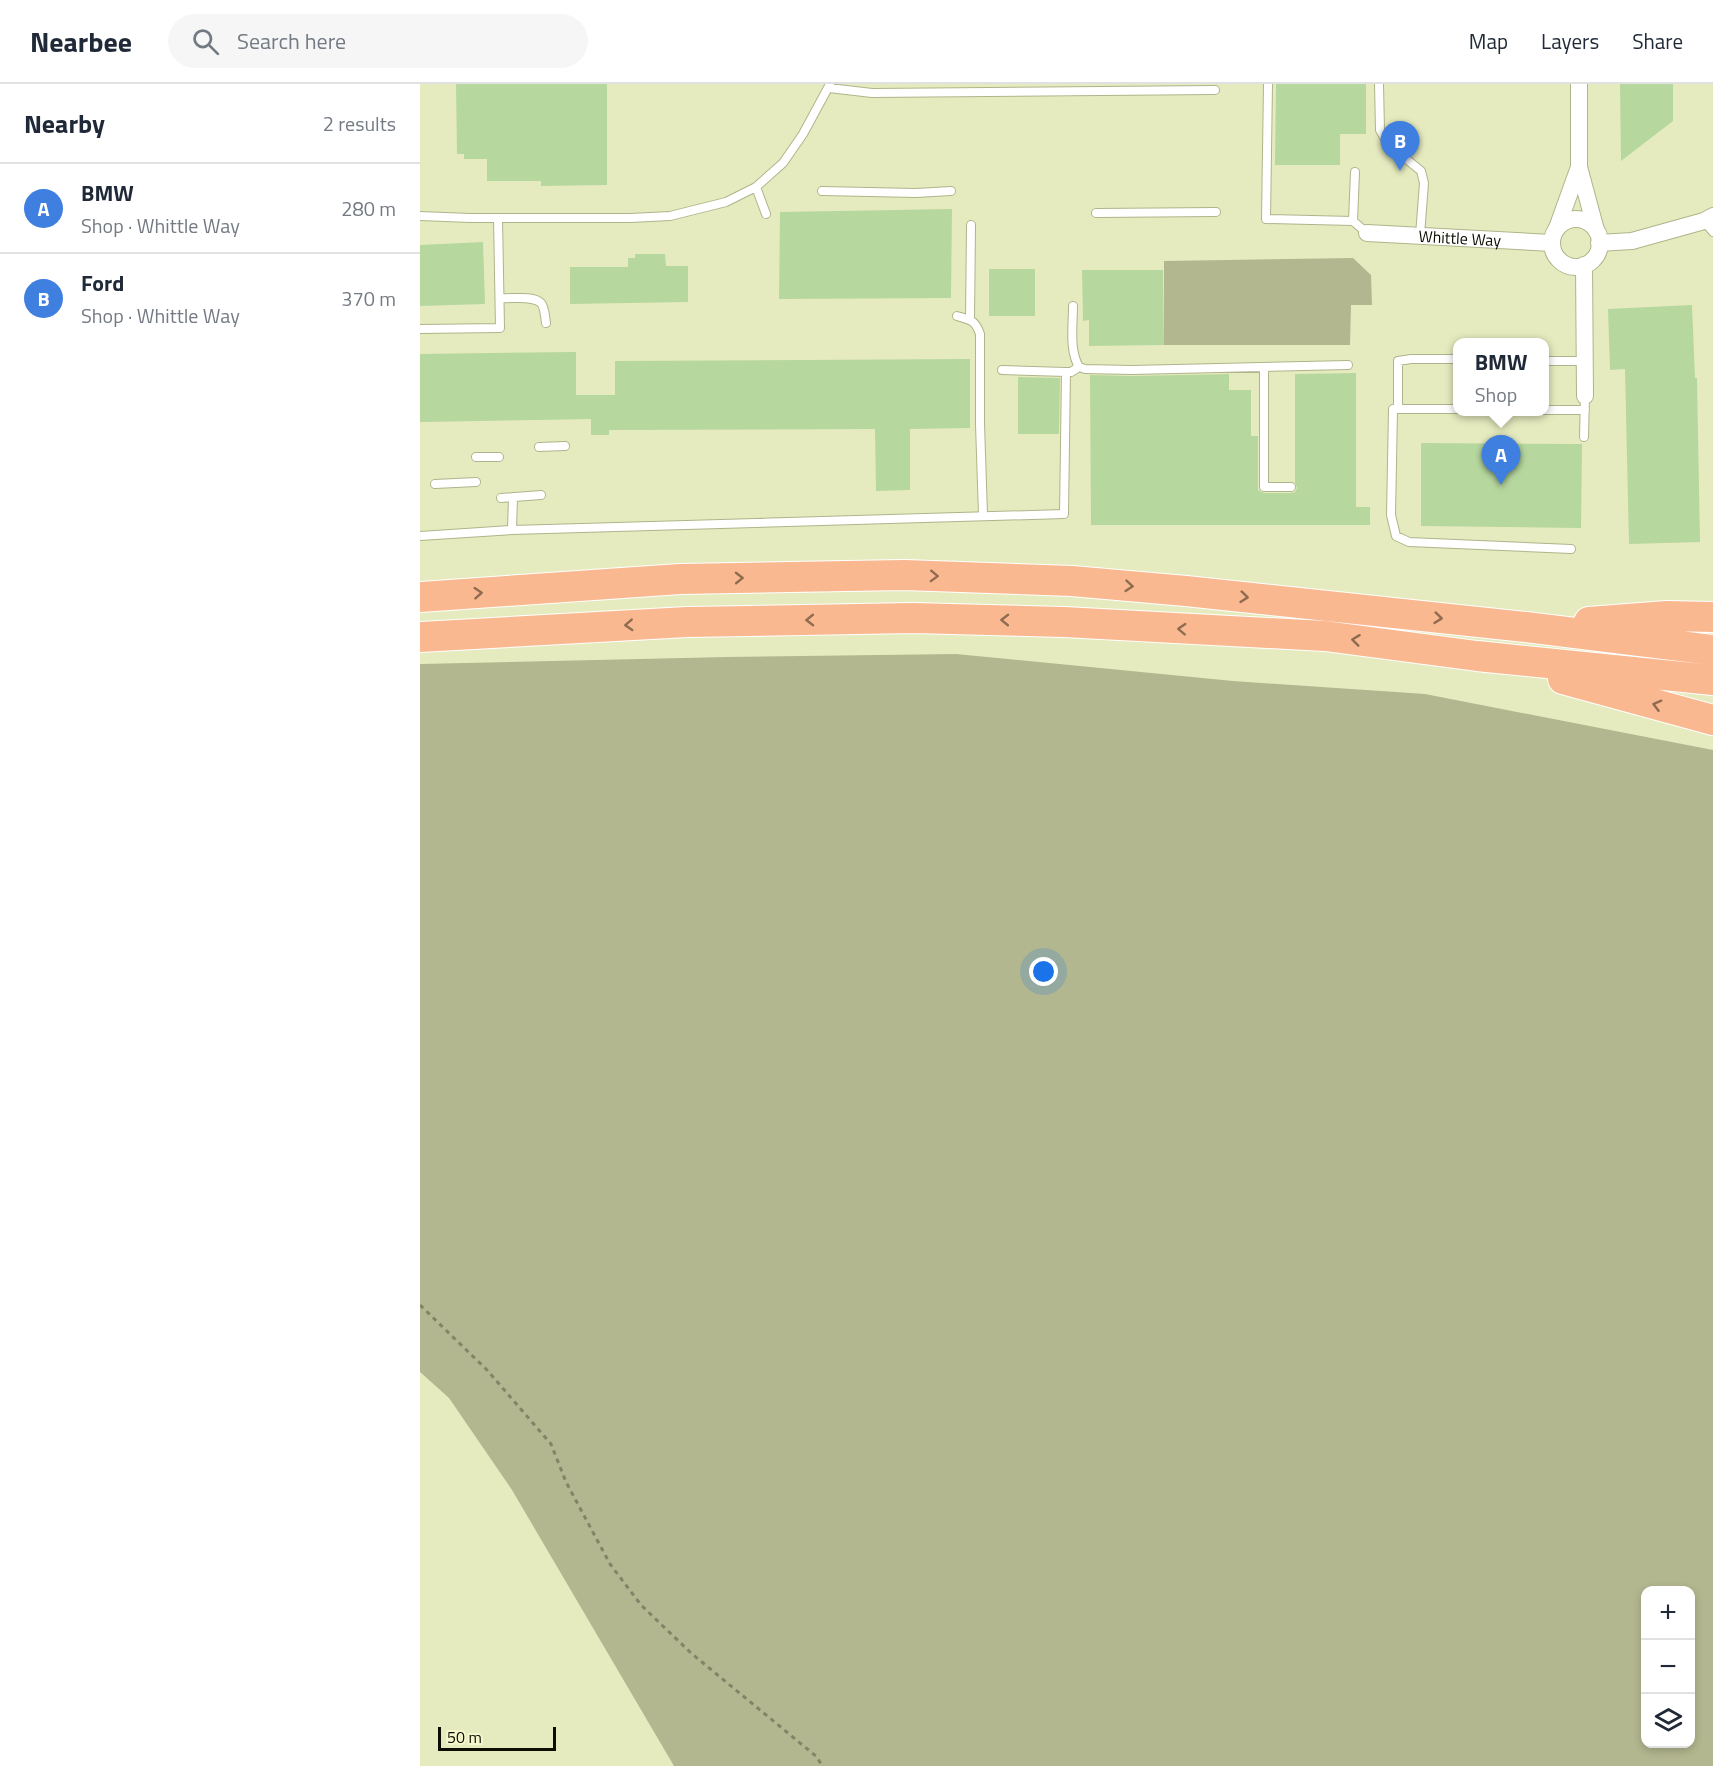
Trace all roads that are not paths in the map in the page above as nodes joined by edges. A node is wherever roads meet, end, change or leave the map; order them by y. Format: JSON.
{"nodes":[{"id":1,"x":1268,"y":84,"type":"edge"},
{"id":2,"x":1379,"y":84,"type":"edge"},
{"id":3,"x":1579,"y":84,"type":"edge"},
{"id":4,"x":830,"y":86,"type":"edge"},
{"id":5,"x":1061,"y":88,"type":"edge"},
{"id":6,"x":1215,"y":90,"type":"dead end"},
{"id":7,"x":1579,"y":167,"type":"junction"},
{"id":8,"x":1355,"y":172,"type":"dead end"},
{"id":9,"x":756,"y":187,"type":"junction"},
{"id":10,"x":822,"y":191,"type":"dead end"},
{"id":11,"x":951,"y":191,"type":"dead end"},
{"id":12,"x":1216,"y":212,"type":"dead end"},
{"id":13,"x":1096,"y":213,"type":"dead end"},
{"id":14,"x":766,"y":214,"type":"dead end"},
{"id":15,"x":420,"y":216,"type":"edge"},
{"id":16,"x":498,"y":218,"type":"junction"},
{"id":17,"x":1353,"y":221,"type":"junction"},
{"id":18,"x":1710,"y":223,"type":"edge"},
{"id":19,"x":971,"y":225,"type":"dead end"},
{"id":20,"x":1367,"y":233,"type":"joint"},
{"id":21,"x":1420,"y":236,"type":"junction"},
{"id":22,"x":1554,"y":236,"type":"junction"},
{"id":23,"x":1598,"y":236,"type":"junction"},
{"id":24,"x":1584,"y":265,"type":"junction"},
{"id":25,"x":501,"y":298,"type":"junction"},
{"id":26,"x":1073,"y":306,"type":"dead end"},
{"id":27,"x":957,"y":316,"type":"dead end"},
{"id":28,"x":970,"y":319,"type":"junction"},
{"id":29,"x":546,"y":323,"type":"dead end"},
{"id":30,"x":420,"y":329,"type":"edge"},
{"id":31,"x":1453,"y":359,"type":"edge"},
{"id":32,"x":1549,"y":361,"type":"edge"},
{"id":33,"x":1586,"y":361,"type":"junction"},
{"id":34,"x":1348,"y":365,"type":"dead end"},
{"id":35,"x":1079,"y":367,"type":"junction"},
{"id":36,"x":1264,"y":367,"type":"junction"},
{"id":37,"x":1002,"y":370,"type":"dead end"},
{"id":38,"x":1066,"y":372,"type":"junction"},
{"id":39,"x":1585,"y":403,"type":"junction"},
{"id":40,"x":1398,"y":409,"type":"junction"},
{"id":41,"x":1549,"y":409,"type":"edge"},
{"id":42,"x":1453,"y":410,"type":"edge"},
{"id":43,"x":1584,"y":437,"type":"dead end"},
{"id":44,"x":565,"y":446,"type":"dead end"},
{"id":45,"x":539,"y":447,"type":"dead end"},
{"id":46,"x":476,"y":457,"type":"dead end"},
{"id":47,"x":499,"y":457,"type":"dead end"},
{"id":48,"x":476,"y":482,"type":"dead end"},
{"id":49,"x":435,"y":484,"type":"dead end"},
{"id":50,"x":1291,"y":487,"type":"dead end"},
{"id":51,"x":541,"y":495,"type":"dead end"},
{"id":52,"x":513,"y":497,"type":"junction"},
{"id":53,"x":501,"y":498,"type":"dead end"},
{"id":54,"x":983,"y":515,"type":"junction"},
{"id":55,"x":512,"y":530,"type":"junction"},
{"id":56,"x":420,"y":536,"type":"edge"},
{"id":57,"x":1571,"y":549,"type":"dead end"},
{"id":58,"x":420,"y":597,"type":"edge"},
{"id":59,"x":1713,"y":616,"type":"edge"},
{"id":60,"x":1526,"y":627,"type":"junction"},
{"id":61,"x":420,"y":637,"type":"edge"},
{"id":62,"x":1713,"y":650,"type":"edge"},
{"id":63,"x":1477,"y":656,"type":"junction"},
{"id":64,"x":1713,"y":680,"type":"edge"},
{"id":65,"x":1713,"y":720,"type":"edge"}],
"edges":[{"from":1,"to":17,"type":"lane"},
{"from":2,"to":21,"type":"lane"},
{"from":3,"to":7,"type":"street"},
{"from":4,"to":5,"type":"lane"},
{"from":4,"to":9,"type":"lane"},
{"from":5,"to":6,"type":"lane"},
{"from":7,"to":22,"type":"street"},
{"from":7,"to":23,"type":"street"},
{"from":8,"to":17,"type":"lane"},
{"from":9,"to":14,"type":"lane"},
{"from":9,"to":16,"type":"lane"},
{"from":10,"to":11,"type":"lane"},
{"from":12,"to":13,"type":"lane"},
{"from":15,"to":16,"type":"lane"},
{"from":16,"to":25,"type":"lane"},
{"from":17,"to":20,"type":"lane"},
{"from":18,"to":23,"type":"street","name":"Whittle Way"},
{"from":19,"to":28,"type":"lane"},
{"from":20,"to":21,"type":"street","name":"Whittle Way"},
{"from":21,"to":22,"type":"street","name":"Whittle Way"},
{"from":22,"to":23,"type":"street","name":"Whittle Way"},
{"from":22,"to":24,"type":"street"},
{"from":23,"to":24,"type":"street"},
{"from":24,"to":33,"type":"street"},
{"from":25,"to":29,"type":"lane"},
{"from":25,"to":30,"type":"lane"},
{"from":26,"to":35,"type":"lane"},
{"from":27,"to":28,"type":"lane"},
{"from":28,"to":54,"type":"lane"},
{"from":31,"to":40,"type":"lane"},
{"from":32,"to":33,"type":"lane"},
{"from":33,"to":39,"type":"street"},
{"from":34,"to":36,"type":"lane"},
{"from":35,"to":36,"type":"lane"},
{"from":35,"to":38,"type":"lane"},
{"from":36,"to":50,"type":"lane"},
{"from":37,"to":38,"type":"lane"},
{"from":38,"to":54,"type":"lane"},
{"from":39,"to":41,"type":"lane"},
{"from":39,"to":43,"type":"lane"},
{"from":40,"to":42,"type":"lane"},
{"from":40,"to":57,"type":"lane"},
{"from":44,"to":45,"type":"lane"},
{"from":46,"to":47,"type":"lane"},
{"from":48,"to":49,"type":"lane"},
{"from":51,"to":52,"type":"lane"},
{"from":52,"to":53,"type":"lane"},
{"from":52,"to":55,"type":"lane"},
{"from":54,"to":55,"type":"lane"},
{"from":55,"to":56,"type":"lane"},
{"from":58,"to":60,"type":"highway","one_way":true},
{"from":59,"to":60,"type":"highway"},
{"from":60,"to":62,"type":"highway"},
{"from":63,"to":61,"type":"highway","one_way":true},
{"from":63,"to":64,"type":"highway"},
{"from":65,"to":63,"type":"highway","one_way":true}]}
